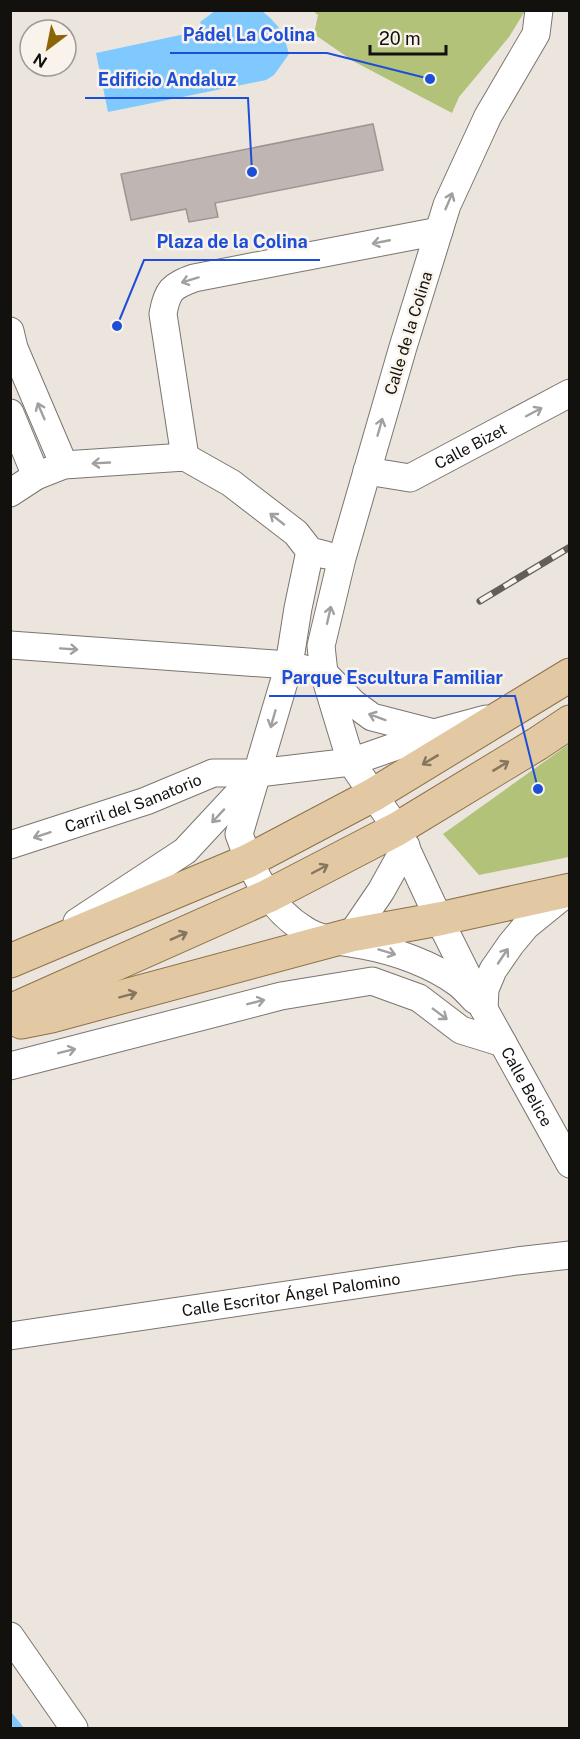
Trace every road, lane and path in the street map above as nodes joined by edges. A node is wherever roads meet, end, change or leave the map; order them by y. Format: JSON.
{"nodes":[{"id":1,"x":539,"y":10,"type":"edge"},
{"id":2,"x":439,"y":231,"type":"junction"},
{"id":3,"x":10,"y":331,"type":"edge"},
{"id":4,"x":570,"y":393,"type":"edge"},
{"id":5,"x":10,"y":413,"type":"edge"},
{"id":6,"x":185,"y":458,"type":"junction"},
{"id":7,"x":64,"y":465,"type":"junction"},
{"id":8,"x":367,"y":471,"type":"junction"},
{"id":9,"x":36,"y":476,"type":"junction"},
{"id":10,"x":10,"y":493,"type":"edge"},
{"id":11,"x":310,"y":551,"type":"junction"},
{"id":12,"x":342,"y":558,"type":"junction"},
{"id":13,"x":10,"y":645,"type":"edge"},
{"id":14,"x":289,"y":665,"type":"junction"},
{"id":15,"x":324,"y":673,"type":"junction"},
{"id":16,"x":570,"y":675,"type":"edge"},
{"id":17,"x":507,"y":714,"type":"junction"},
{"id":18,"x":570,"y":722,"type":"edge"},
{"id":19,"x":434,"y":733,"type":"junction"},
{"id":20,"x":351,"y":762,"type":"junction"},
{"id":21,"x":258,"y":772,"type":"junction"},
{"id":22,"x":373,"y":795,"type":"junction"},
{"id":23,"x":402,"y":837,"type":"junction"},
{"id":24,"x":10,"y":845,"type":"edge"},
{"id":25,"x":249,"y":861,"type":"junction"},
{"id":26,"x":570,"y":890,"type":"edge"},
{"id":27,"x":268,"y":896,"type":"junction"},
{"id":28,"x":439,"y":919,"type":"junction"},
{"id":29,"x":341,"y":938,"type":"junction"},
{"id":30,"x":16,"y":960,"type":"edge"},
{"id":31,"x":484,"y":1010,"type":"junction"},
{"id":32,"x":10,"y":1011,"type":"edge"},
{"id":33,"x":10,"y":1025,"type":"edge"},
{"id":34,"x":503,"y":1043,"type":"junction"},
{"id":35,"x":10,"y":1066,"type":"edge"},
{"id":36,"x":570,"y":1164,"type":"edge"},
{"id":37,"x":570,"y":1255,"type":"edge"},
{"id":38,"x":10,"y":1336,"type":"edge"},
{"id":39,"x":10,"y":1636,"type":"edge"},
{"id":40,"x":74,"y":1728,"type":"edge"}],
"edges":[{"from":2,"to":1,"type":"street","name":"Calle de la Colina","one_way":true},
{"from":2,"to":6,"type":"street","one_way":true},
{"from":8,"to":2,"type":"street","name":"Calle de la Colina","one_way":true},
{"from":7,"to":3,"type":"street","one_way":true},
{"from":8,"to":4,"type":"street","name":"Calle Bizet","one_way":true},
{"from":5,"to":9,"type":"street"},
{"from":6,"to":7,"type":"street","one_way":true},
{"from":11,"to":6,"type":"street","one_way":true},
{"from":7,"to":9,"type":"street"},
{"from":8,"to":12,"type":"street","name":"Calle de la Colina"},
{"from":9,"to":10,"type":"street"},
{"from":11,"to":12,"type":"street"},
{"from":11,"to":14,"type":"street"},
{"from":15,"to":12,"type":"street","name":"Calle de la Colina","one_way":true},
{"from":13,"to":14,"type":"street","one_way":true},
{"from":14,"to":15,"type":"street"},
{"from":14,"to":21,"type":"street","one_way":true},
{"from":19,"to":15,"type":"street","one_way":true},
{"from":15,"to":20,"type":"street","name":"Calle de la Colina"},
{"from":16,"to":17,"type":"main road"},
{"from":17,"to":19,"type":"street","name":"Carril del Sanatorio"},
{"from":17,"to":22,"type":"main road","one_way":true},
{"from":23,"to":18,"type":"main road","one_way":true},
{"from":19,"to":20,"type":"street","name":"Carril del Sanatorio"},
{"from":20,"to":21,"type":"street","name":"Carril del Sanatorio"},
{"from":20,"to":22,"type":"street","name":"Calle de la Colina"},
{"from":21,"to":24,"type":"street","name":"Carril del Sanatorio","one_way":true},
{"from":21,"to":25,"type":"street","name":"Calle Belice"},
{"from":21,"to":30,"type":"street","one_way":true},
{"from":22,"to":23,"type":"street","name":"Calle de la Colina"},
{"from":22,"to":25,"type":"main road"},
{"from":27,"to":23,"type":"main road","one_way":true},
{"from":23,"to":28,"type":"street","name":"Calle Belice"},
{"from":23,"to":29,"type":"street"},
{"from":25,"to":27,"type":"street","name":"Calle Belice"},
{"from":25,"to":30,"type":"main road"},
{"from":26,"to":28,"type":"main road"},
{"from":31,"to":26,"type":"street","one_way":true},
{"from":27,"to":29,"type":"street","name":"Calle Belice"},
{"from":32,"to":27,"type":"main road","one_way":true},
{"from":28,"to":29,"type":"main road"},
{"from":28,"to":31,"type":"street","name":"Calle Belice"},
{"from":29,"to":31,"type":"street","name":"Calle Belice","one_way":true},
{"from":33,"to":29,"type":"main road","one_way":true},
{"from":31,"to":34,"type":"street","name":"Calle Belice"},
{"from":35,"to":34,"type":"street","one_way":true},
{"from":34,"to":36,"type":"street","name":"Calle Belice"},
{"from":37,"to":38,"type":"street","name":"Calle Escritor Ángel Palomino"},
{"from":39,"to":40,"type":"street"}]}
